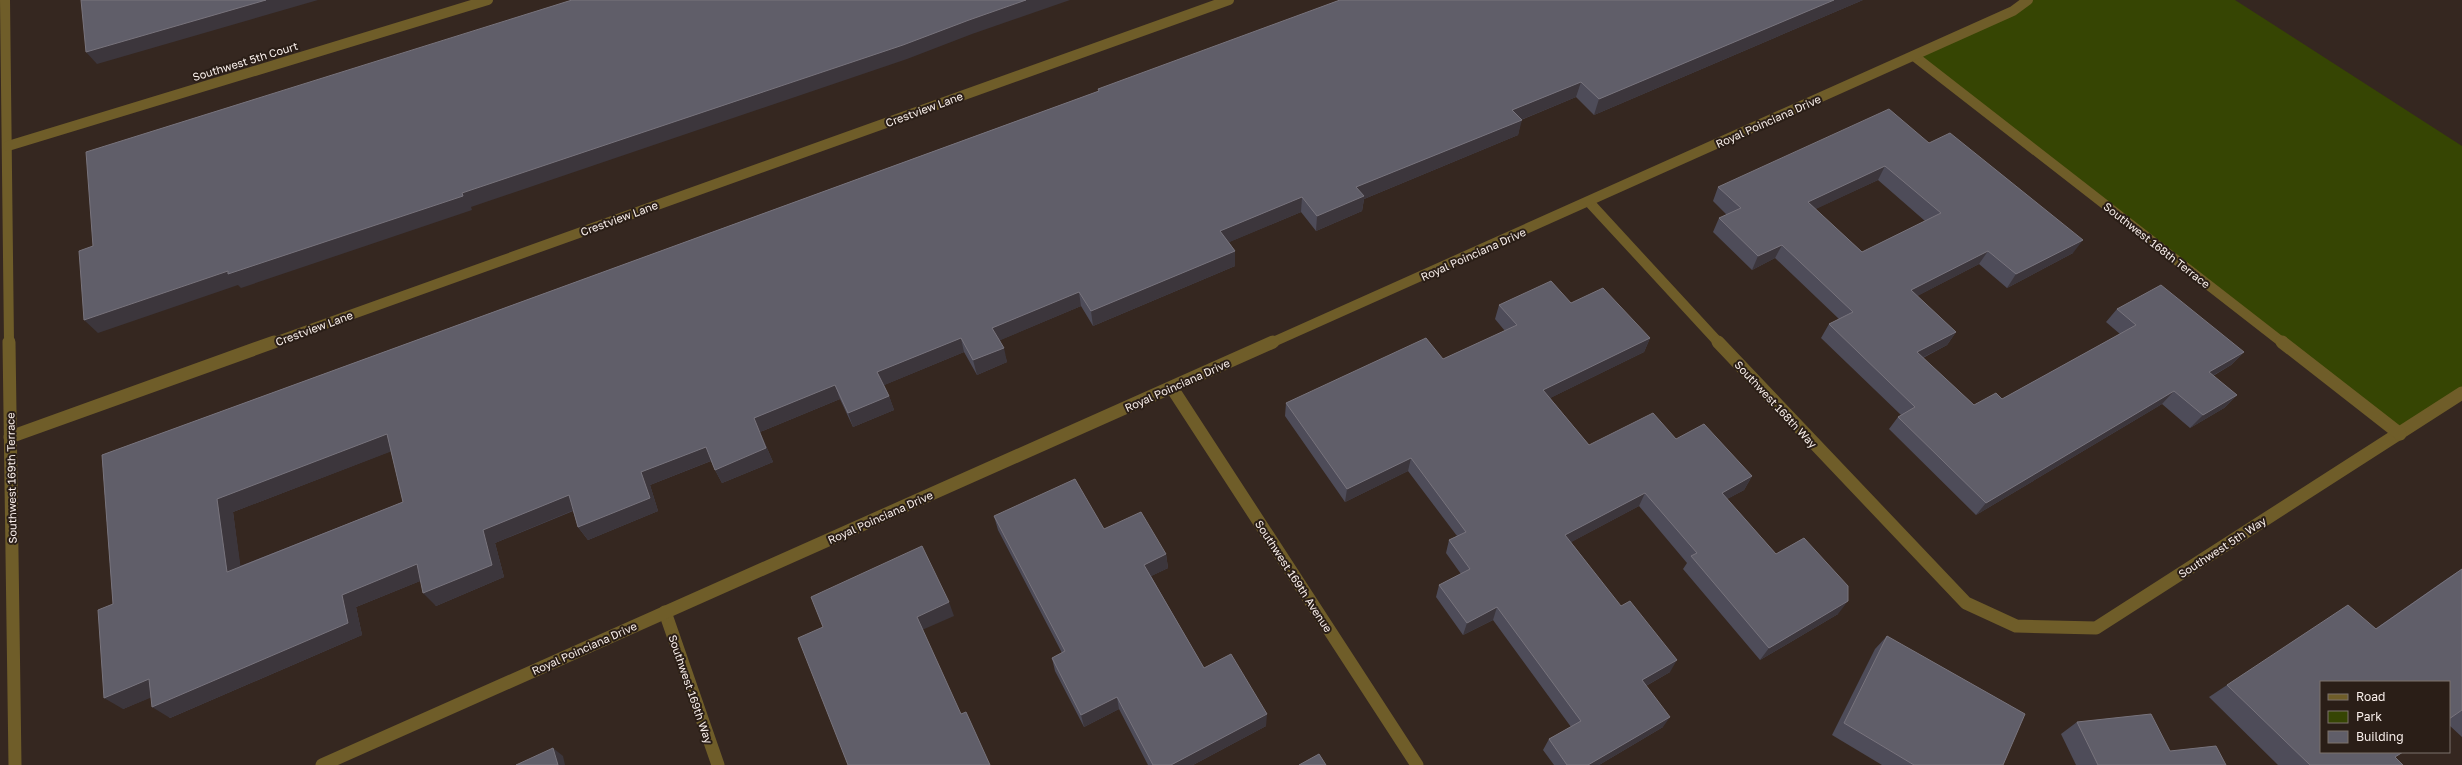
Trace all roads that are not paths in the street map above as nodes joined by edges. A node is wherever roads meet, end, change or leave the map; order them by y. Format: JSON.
{"nodes":[{"id":1,"x":5,"y":0,"type":"edge"},
{"id":2,"x":488,"y":0,"type":"edge"},
{"id":3,"x":1229,"y":0,"type":"edge"},
{"id":4,"x":2028,"y":0,"type":"edge"},
{"id":5,"x":1914,"y":56,"type":"junction"},
{"id":6,"x":8,"y":146,"type":"junction"},
{"id":7,"x":1589,"y":202,"type":"junction"},
{"id":8,"x":1172,"y":388,"type":"junction"},
{"id":9,"x":2462,"y":393,"type":"edge"},
{"id":10,"x":2400,"y":434,"type":"junction"},
{"id":11,"x":10,"y":437,"type":"junction"},
{"id":12,"x":1966,"y":603,"type":"joint"},
{"id":13,"x":665,"y":612,"type":"junction"},
{"id":14,"x":15,"y":765,"type":"edge"},
{"id":15,"x":322,"y":765,"type":"edge"},
{"id":16,"x":718,"y":765,"type":"edge"},
{"id":17,"x":1417,"y":765,"type":"edge"}],
"edges":[{"from":1,"to":6,"type":"street","name":"Southwest 169th Terrace"},
{"from":2,"to":6,"type":"street","name":"Southwest 5th Court"},
{"from":3,"to":11,"type":"street","name":"Crestview Lane"},
{"from":4,"to":5,"type":"street","name":"Royal Poinciana Drive"},
{"from":5,"to":7,"type":"street","name":"Royal Poinciana Drive"},
{"from":5,"to":10,"type":"street","name":"Southwest 168th Terrace"},
{"from":6,"to":11,"type":"street","name":"Southwest 169th Terrace"},
{"from":7,"to":8,"type":"street","name":"Royal Poinciana Drive"},
{"from":7,"to":12,"type":"street","name":"Southwest 168th Way"},
{"from":8,"to":13,"type":"street","name":"Royal Poinciana Drive"},
{"from":8,"to":17,"type":"street","name":"Southwest 169th Avenue"},
{"from":9,"to":10,"type":"street","name":"Southwest 5th Way"},
{"from":10,"to":12,"type":"street","name":"Southwest 5th Way"},
{"from":11,"to":14,"type":"street","name":"Southwest 169th Terrace"},
{"from":13,"to":15,"type":"street","name":"Royal Poinciana Drive"},
{"from":13,"to":16,"type":"street","name":"Southwest 169th Way"}]}
